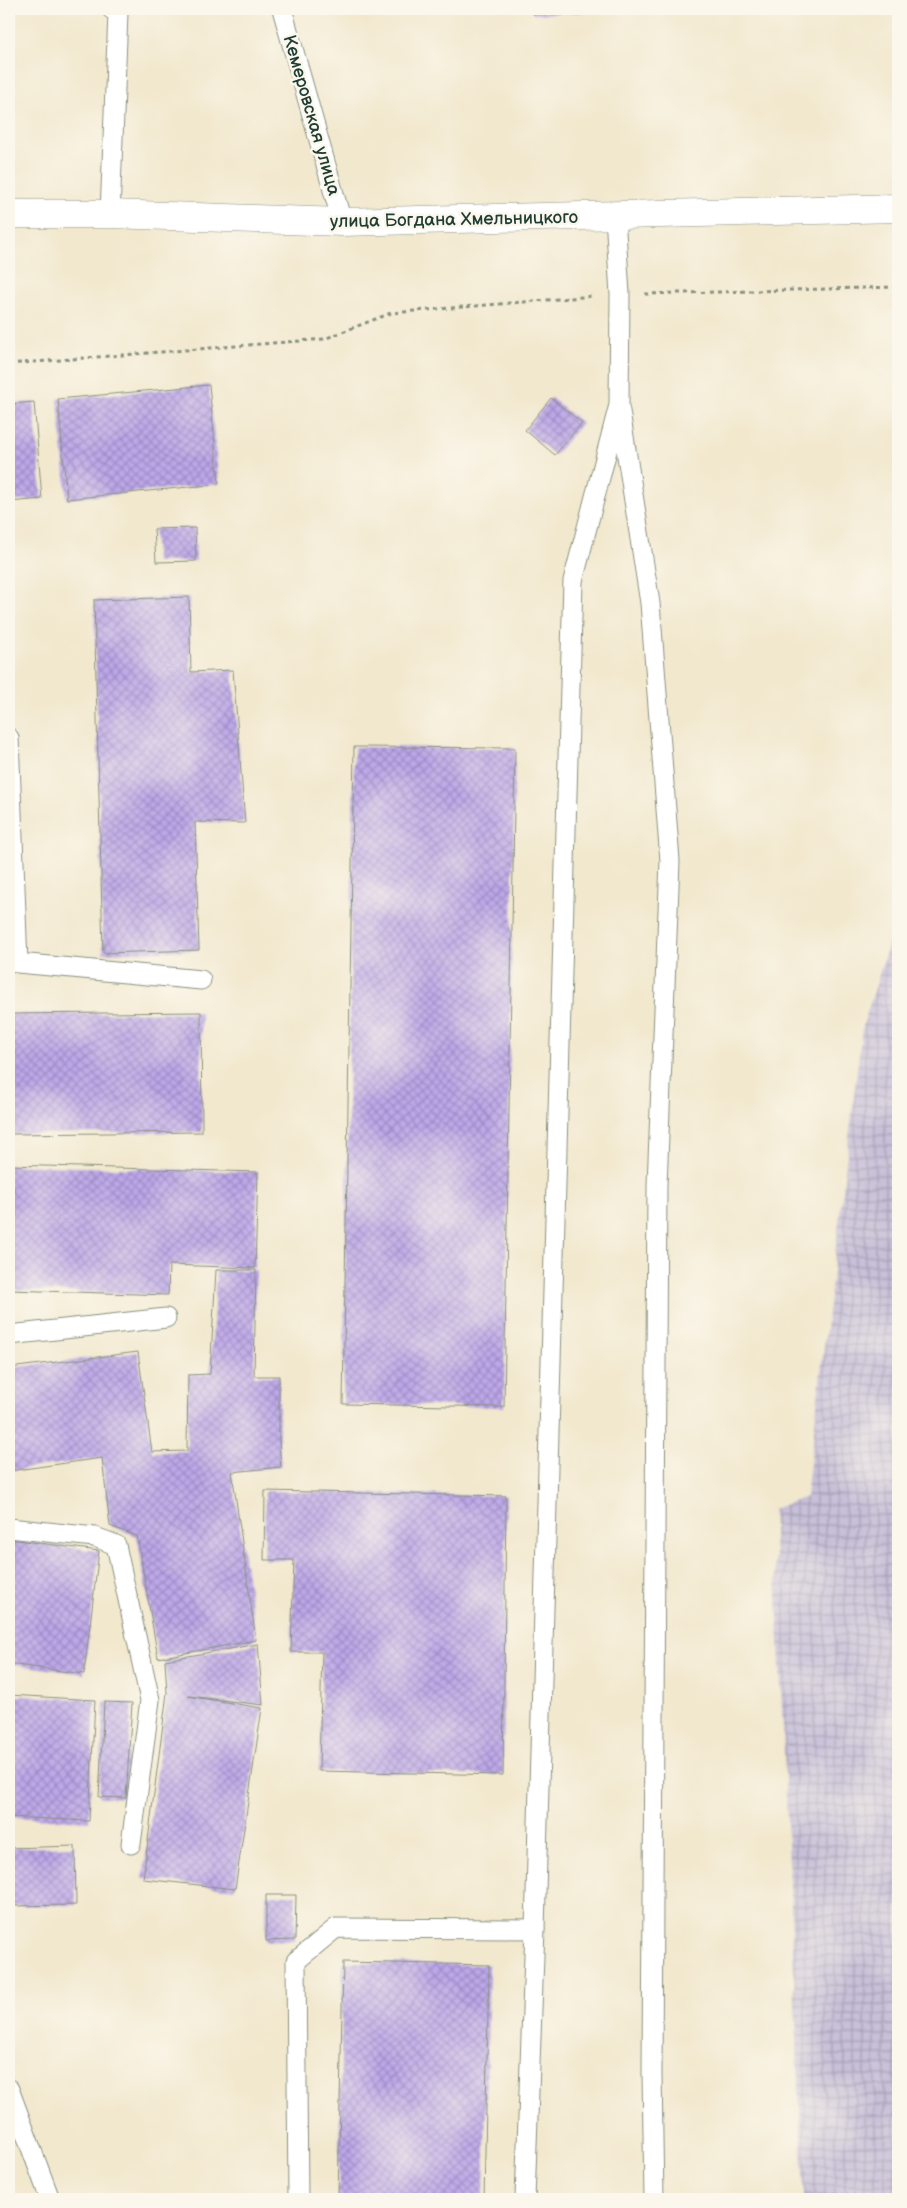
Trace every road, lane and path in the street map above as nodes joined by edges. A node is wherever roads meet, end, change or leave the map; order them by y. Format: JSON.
{"nodes":[{"id":1,"x":111,"y":9,"type":"edge"},
{"id":2,"x":282,"y":9,"type":"edge"},
{"id":3,"x":898,"y":208,"type":"edge"},
{"id":4,"x":9,"y":214,"type":"edge"},
{"id":5,"x":110,"y":214,"type":"junction"},
{"id":6,"x":615,"y":216,"type":"junction"},
{"id":7,"x":342,"y":222,"type":"junction"},
{"id":8,"x":898,"y":287,"type":"edge"},
{"id":9,"x":620,"y":294,"type":"junction"},
{"id":10,"x":9,"y":364,"type":"edge"},
{"id":11,"x":619,"y":405,"type":"junction"},
{"id":12,"x":9,"y":738,"type":"edge"},
{"id":13,"x":201,"y":980,"type":"dead end"},
{"id":14,"x":166,"y":1318,"type":"dead end"},
{"id":15,"x":9,"y":1335,"type":"edge"},
{"id":16,"x":9,"y":1528,"type":"edge"},
{"id":17,"x":131,"y":1844,"type":"dead end"},
{"id":18,"x":535,"y":1929,"type":"junction"},
{"id":19,"x":9,"y":2089,"type":"edge"},
{"id":20,"x":50,"y":2199,"type":"edge"},
{"id":21,"x":298,"y":2199,"type":"edge"},
{"id":22,"x":525,"y":2199,"type":"edge"},
{"id":23,"x":654,"y":2199,"type":"edge"}],
"edges":[{"from":1,"to":5,"type":"lane"},
{"from":2,"to":7,"type":"lane","name":"Кемеровская улица"},
{"from":3,"to":6,"type":"street","name":"улица Богдана Хмельницкого"},
{"from":4,"to":5,"type":"street","name":"улица Богдана Хмельницкого"},
{"from":5,"to":7,"type":"street","name":"улица Богдана Хмельницкого"},
{"from":6,"to":7,"type":"street","name":"улица Богдана Хмельницкого"},
{"from":6,"to":9,"type":"lane"},
{"from":8,"to":9,"type":"path"},
{"from":9,"to":10,"type":"path"},
{"from":9,"to":11,"type":"lane"},
{"from":11,"to":18,"type":"lane"},
{"from":11,"to":23,"type":"lane"},
{"from":12,"to":13,"type":"lane"},
{"from":14,"to":15,"type":"lane"},
{"from":16,"to":17,"type":"lane"},
{"from":18,"to":21,"type":"lane"},
{"from":18,"to":22,"type":"lane"},
{"from":19,"to":20,"type":"lane"}]}
